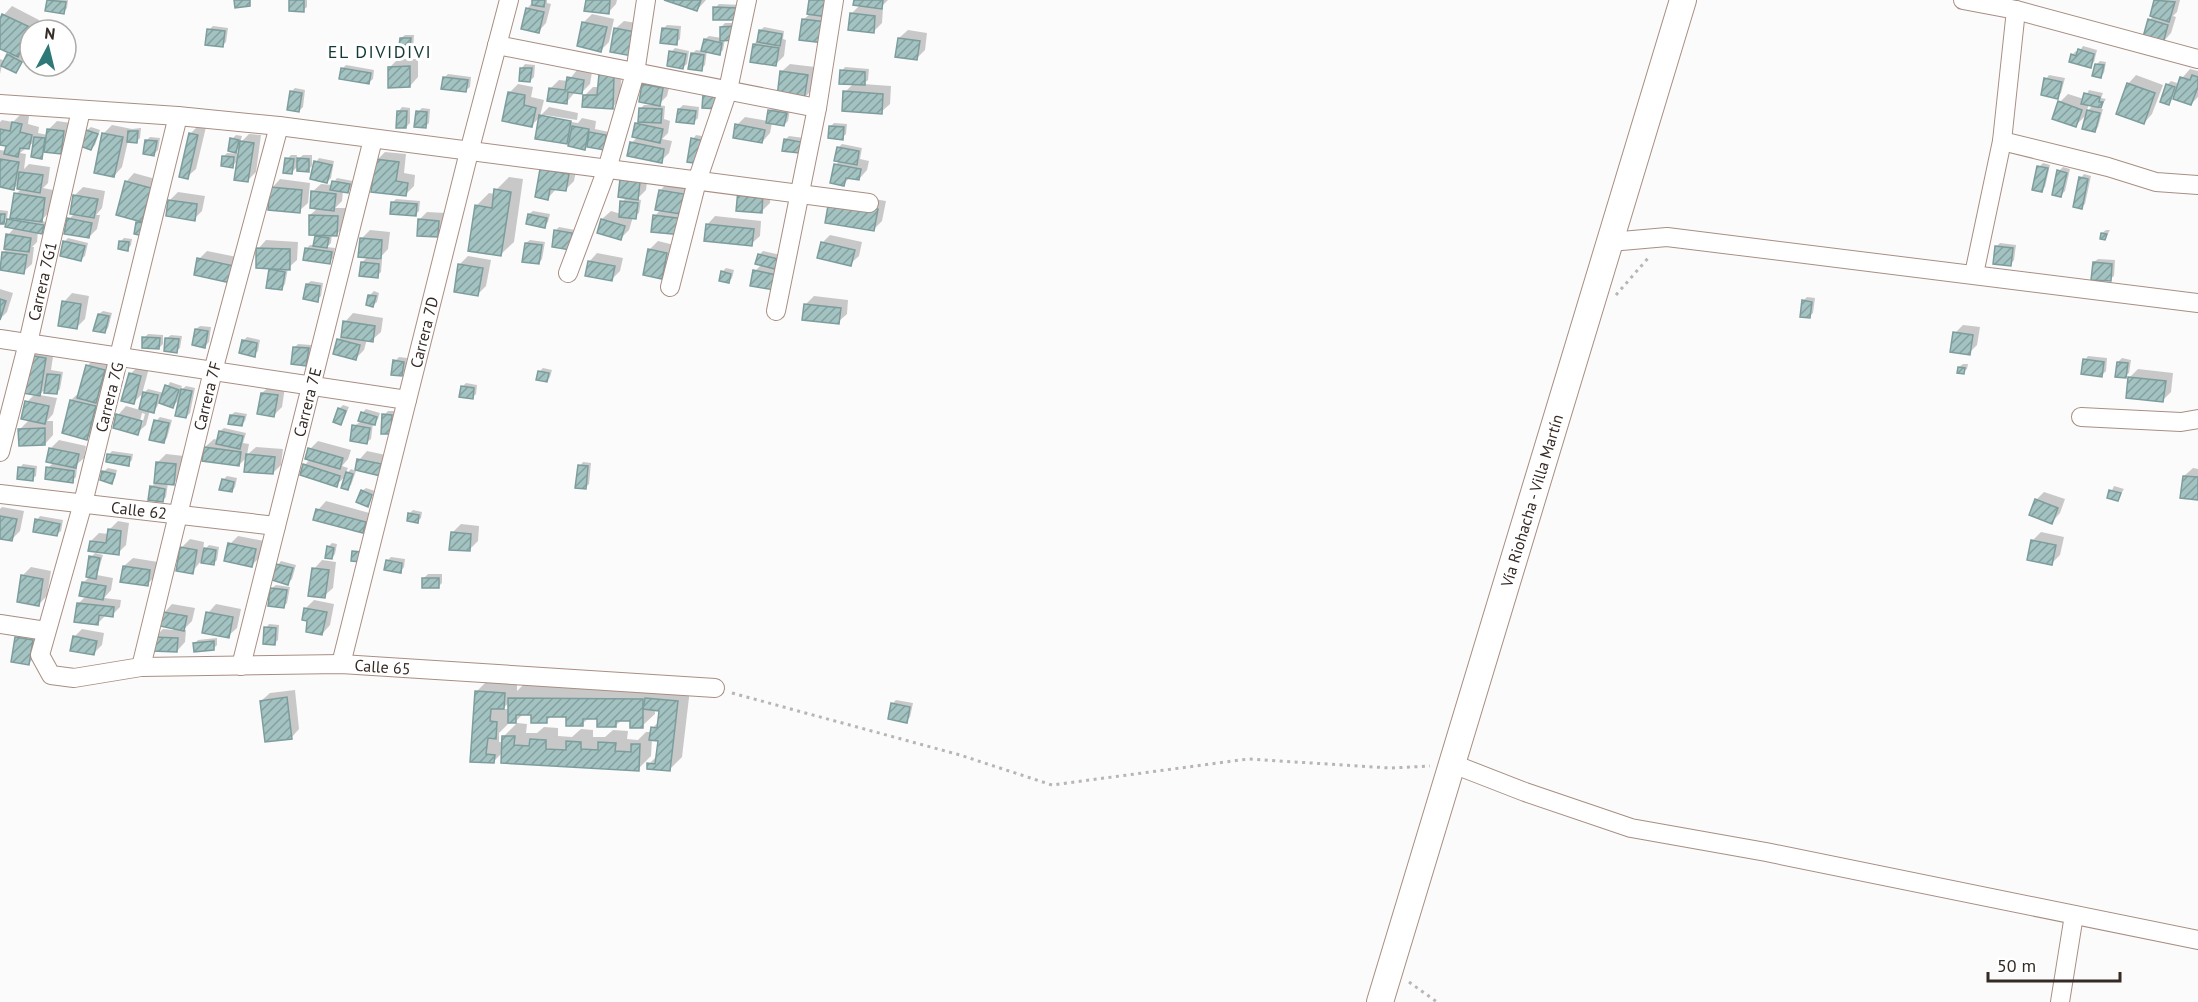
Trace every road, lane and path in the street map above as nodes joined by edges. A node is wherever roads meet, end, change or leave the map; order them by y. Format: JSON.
{"nodes":[{"id":1,"x":509,"y":0,"type":"edge"},
{"id":2,"x":646,"y":0,"type":"edge"},
{"id":3,"x":747,"y":0,"type":"edge"},
{"id":4,"x":834,"y":0,"type":"edge"},
{"id":5,"x":1683,"y":0,"type":"edge"},
{"id":6,"x":1963,"y":0,"type":"edge"},
{"id":7,"x":2016,"y":10,"type":"junction"},
{"id":8,"x":497,"y":45,"type":"junction"},
{"id":9,"x":2198,"y":59,"type":"edge"},
{"id":10,"x":635,"y":73,"type":"junction"},
{"id":11,"x":728,"y":90,"type":"junction"},
{"id":12,"x":0,"y":104,"type":"edge"},
{"id":13,"x":817,"y":108,"type":"junction"},
{"id":14,"x":81,"y":110,"type":"junction"},
{"id":15,"x":178,"y":116,"type":"junction"},
{"id":16,"x":279,"y":126,"type":"junction"},
{"id":17,"x":373,"y":139,"type":"junction"},
{"id":18,"x":2002,"y":141,"type":"junction"},
{"id":19,"x":469,"y":152,"type":"junction"},
{"id":20,"x":607,"y":169,"type":"junction"},
{"id":21,"x":697,"y":181,"type":"junction"},
{"id":22,"x":2198,"y":185,"type":"edge"},
{"id":23,"x":799,"y":194,"type":"junction"},
{"id":24,"x":869,"y":203,"type":"dead end"},
{"id":25,"x":1667,"y":237,"type":"junction"},
{"id":26,"x":1610,"y":242,"type":"junction"},
{"id":27,"x":568,"y":273,"type":"dead end"},
{"id":28,"x":1974,"y":274,"type":"junction"},
{"id":29,"x":670,"y":287,"type":"dead end"},
{"id":30,"x":1613,"y":299,"type":"dead end"},
{"id":31,"x":2198,"y":303,"type":"edge"},
{"id":32,"x":776,"y":311,"type":"dead end"},
{"id":33,"x":0,"y":339,"type":"edge"},
{"id":34,"x":28,"y":343,"type":"junction"},
{"id":35,"x":119,"y":357,"type":"junction"},
{"id":36,"x":213,"y":371,"type":"junction"},
{"id":37,"x":311,"y":386,"type":"junction"},
{"id":38,"x":407,"y":400,"type":"junction"},
{"id":39,"x":2081,"y":417,"type":"dead end"},
{"id":40,"x":2198,"y":419,"type":"edge"},
{"id":41,"x":0,"y":452,"type":"edge"},
{"id":42,"x":0,"y":494,"type":"edge"},
{"id":43,"x":83,"y":503,"type":"junction"},
{"id":44,"x":178,"y":514,"type":"junction"},
{"id":45,"x":276,"y":526,"type":"junction"},
{"id":46,"x":0,"y":624,"type":"edge"},
{"id":47,"x":46,"y":632,"type":"junction"},
{"id":48,"x":341,"y":664,"type":"junction"},
{"id":49,"x":241,"y":666,"type":"junction"},
{"id":50,"x":141,"y":667,"type":"junction"},
{"id":51,"x":51,"y":675,"type":"joint"},
{"id":52,"x":715,"y":688,"type":"joint"},
{"id":53,"x":1453,"y":764,"type":"junction"},
{"id":54,"x":2074,"y":915,"type":"junction"},
{"id":55,"x":2198,"y":940,"type":"edge"},
{"id":56,"x":1390,"y":969,"type":"junction"},
{"id":57,"x":1380,"y":1002,"type":"edge"},
{"id":58,"x":1437,"y":1002,"type":"edge"},
{"id":59,"x":2060,"y":1002,"type":"edge"}],
"edges":[{"from":1,"to":8,"type":"street","name":"Carrera 7D"},
{"from":2,"to":10,"type":"street"},
{"from":3,"to":11,"type":"street"},
{"from":4,"to":13,"type":"street"},
{"from":5,"to":26,"type":"main road","name":"Vía Riohacha - Villa Martín"},
{"from":6,"to":7,"type":"street"},
{"from":7,"to":9,"type":"street"},
{"from":7,"to":18,"type":"street"},
{"from":8,"to":10,"type":"street"},
{"from":8,"to":19,"type":"street","name":"Carrera 7D"},
{"from":10,"to":11,"type":"street"},
{"from":10,"to":20,"type":"street"},
{"from":11,"to":13,"type":"street"},
{"from":11,"to":21,"type":"street"},
{"from":12,"to":14,"type":"street"},
{"from":13,"to":23,"type":"street"},
{"from":14,"to":15,"type":"street"},
{"from":14,"to":34,"type":"street","name":"Carrera 7G1"},
{"from":15,"to":16,"type":"street"},
{"from":15,"to":35,"type":"street","name":"Carrera 7G"},
{"from":16,"to":17,"type":"street"},
{"from":16,"to":36,"type":"street","name":"Carrera 7F"},
{"from":17,"to":19,"type":"street"},
{"from":17,"to":37,"type":"street","name":"Carrera 7E"},
{"from":18,"to":22,"type":"street"},
{"from":18,"to":28,"type":"street"},
{"from":19,"to":20,"type":"street"},
{"from":19,"to":38,"type":"street","name":"Carrera 7D"},
{"from":20,"to":21,"type":"street"},
{"from":20,"to":27,"type":"street"},
{"from":21,"to":23,"type":"street"},
{"from":21,"to":29,"type":"street"},
{"from":23,"to":24,"type":"street"},
{"from":23,"to":32,"type":"street"},
{"from":25,"to":26,"type":"street"},
{"from":25,"to":28,"type":"street"},
{"from":25,"to":30,"type":"path"},
{"from":26,"to":53,"type":"main road","name":"Vía Riohacha - Villa Martín"},
{"from":28,"to":31,"type":"street"},
{"from":33,"to":34,"type":"street"},
{"from":34,"to":35,"type":"street"},
{"from":34,"to":41,"type":"street","name":"Carrera 7G1"},
{"from":35,"to":36,"type":"street"},
{"from":35,"to":43,"type":"street","name":"Carrera 7G"},
{"from":36,"to":37,"type":"street"},
{"from":36,"to":44,"type":"street","name":"Carrera 7F"},
{"from":37,"to":38,"type":"street"},
{"from":37,"to":45,"type":"street","name":"Carrera 7E"},
{"from":38,"to":48,"type":"street","name":"Carrera 7D"},
{"from":39,"to":40,"type":"street"},
{"from":42,"to":43,"type":"street","name":"Calle 62"},
{"from":43,"to":44,"type":"street","name":"Calle 62"},
{"from":43,"to":47,"type":"street","name":"Carrera 7G"},
{"from":44,"to":45,"type":"street","name":"Calle 62"},
{"from":44,"to":50,"type":"street","name":"Carrera 7F"},
{"from":45,"to":49,"type":"street","name":"Carrera 7E"},
{"from":46,"to":47,"type":"street"},
{"from":47,"to":51,"type":"street","name":"Carrera 7G"},
{"from":48,"to":49,"type":"street","name":"Calle 65"},
{"from":48,"to":52,"type":"street","name":"Calle 65"},
{"from":49,"to":50,"type":"street","name":"Calle 65"},
{"from":50,"to":51,"type":"street","name":"Calle 65"},
{"from":52,"to":53,"type":"path"},
{"from":53,"to":54,"type":"street"},
{"from":53,"to":56,"type":"main road","name":"Vía Riohacha - Villa Martín"},
{"from":54,"to":55,"type":"street"},
{"from":54,"to":59,"type":"street"},
{"from":56,"to":57,"type":"main road","name":"Vía Riohacha - Villa Martín"},
{"from":56,"to":58,"type":"path"}]}
